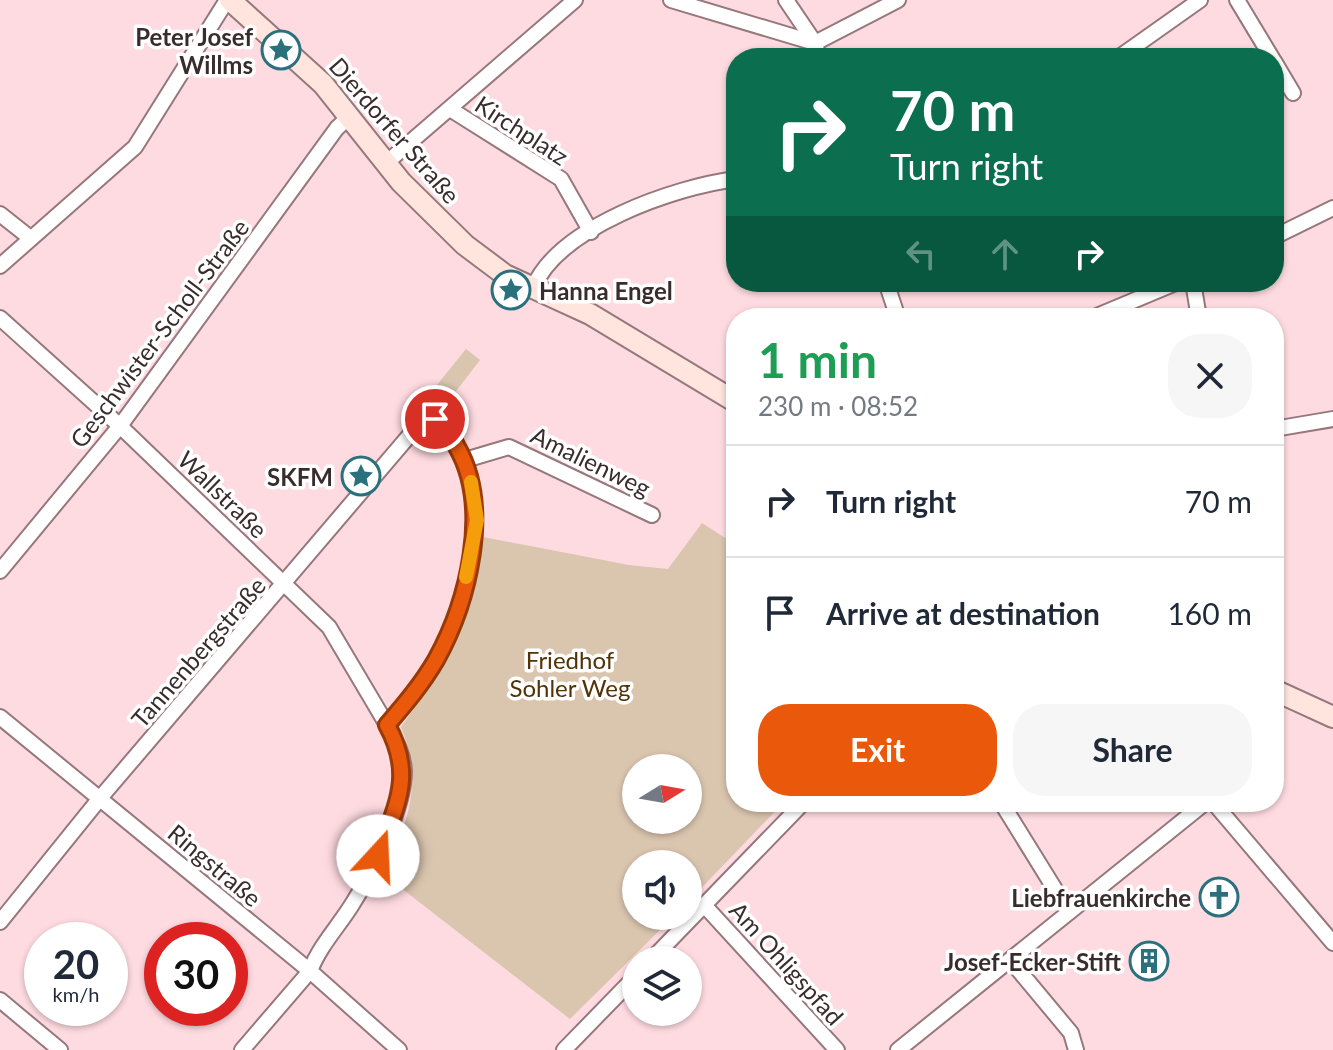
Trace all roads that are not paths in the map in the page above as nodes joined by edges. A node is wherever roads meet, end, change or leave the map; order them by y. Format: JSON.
{"nodes":[{"id":1,"x":228,"y":0,"type":"edge"},
{"id":2,"x":575,"y":0,"type":"edge"},
{"id":3,"x":671,"y":0,"type":"edge"},
{"id":4,"x":786,"y":0,"type":"edge"},
{"id":5,"x":898,"y":0,"type":"edge"},
{"id":6,"x":1200,"y":0,"type":"edge"},
{"id":7,"x":1237,"y":0,"type":"edge"},
{"id":8,"x":815,"y":43,"type":"junction"},
{"id":9,"x":816,"y":48,"type":"edge"},
{"id":10,"x":1132,"y":48,"type":"edge"},
{"id":11,"x":1266,"y":48,"type":"edge"},
{"id":12,"x":1284,"y":78,"type":"edge"},
{"id":13,"x":1293,"y":93,"type":"dead end"},
{"id":14,"x":450,"y":109,"type":"junction"},
{"id":15,"x":349,"y":117,"type":"junction"},
{"id":16,"x":385,"y":164,"type":"junction"},
{"id":17,"x":726,"y":181,"type":"edge"},
{"id":18,"x":1333,"y":208,"type":"edge"},
{"id":19,"x":0,"y":214,"type":"edge"},
{"id":20,"x":591,"y":232,"type":"junction"},
{"id":21,"x":1284,"y":232,"type":"edge"},
{"id":22,"x":29,"y":237,"type":"junction"},
{"id":23,"x":0,"y":266,"type":"edge"},
{"id":24,"x":533,"y":288,"type":"junction"},
{"id":25,"x":1154,"y":292,"type":"edge"},
{"id":26,"x":1116,"y":308,"type":"edge"},
{"id":27,"x":0,"y":318,"type":"edge"},
{"id":28,"x":726,"y":396,"type":"edge"},
{"id":29,"x":1333,"y":419,"type":"edge"},
{"id":30,"x":120,"y":426,"type":"junction"},
{"id":31,"x":1284,"y":427,"type":"edge"},
{"id":32,"x":465,"y":460,"type":"junction"},
{"id":33,"x":652,"y":515,"type":"dead end"},
{"id":34,"x":0,"y":571,"type":"edge"},
{"id":35,"x":285,"y":585,"type":"junction"},
{"id":36,"x":1284,"y":695,"type":"edge"},
{"id":37,"x":0,"y":717,"type":"edge"},
{"id":38,"x":1333,"y":717,"type":"edge"},
{"id":39,"x":387,"y":725,"type":"junction"},
{"id":40,"x":101,"y":797,"type":"junction"},
{"id":41,"x":794,"y":812,"type":"edge"},
{"id":42,"x":1007,"y":812,"type":"edge"},
{"id":43,"x":1194,"y":812,"type":"edge"},
{"id":44,"x":1222,"y":812,"type":"edge"},
{"id":45,"x":704,"y":905,"type":"junction"},
{"id":46,"x":1069,"y":912,"type":"junction"},
{"id":47,"x":0,"y":922,"type":"edge"},
{"id":48,"x":1333,"y":943,"type":"edge"},
{"id":49,"x":664,"y":946,"type":"edge"},
{"id":50,"x":1011,"y":961,"type":"junction"},
{"id":51,"x":310,"y":971,"type":"junction"},
{"id":52,"x":622,"y":990,"type":"edge"},
{"id":53,"x":0,"y":1000,"type":"edge"},
{"id":54,"x":60,"y":1050,"type":"edge"},
{"id":55,"x":242,"y":1050,"type":"edge"},
{"id":56,"x":399,"y":1050,"type":"edge"},
{"id":57,"x":564,"y":1050,"type":"edge"},
{"id":58,"x":837,"y":1050,"type":"edge"},
{"id":59,"x":898,"y":1050,"type":"edge"},
{"id":60,"x":1076,"y":1050,"type":"edge"}],
"edges":[{"from":1,"to":15,"type":"street","name":"Dierdorfer Straße"},
{"from":1,"to":22,"type":"street"},
{"from":2,"to":14,"type":"street"},
{"from":3,"to":8,"type":"street"},
{"from":4,"to":8,"type":"street"},
{"from":5,"to":8,"type":"street"},
{"from":6,"to":10,"type":"street"},
{"from":7,"to":11,"type":"street"},
{"from":8,"to":9,"type":"street"},
{"from":12,"to":13,"type":"street"},
{"from":14,"to":16,"type":"street"},
{"from":14,"to":20,"type":"street","name":"Kirchplatz"},
{"from":15,"to":16,"type":"street","name":"Dierdorfer Straße"},
{"from":15,"to":30,"type":"street","name":"Geschwister-Scholl-Straße"},
{"from":16,"to":24,"type":"street","name":"Dierdorfer Straße"},
{"from":17,"to":20,"type":"street"},
{"from":18,"to":21,"type":"street"},
{"from":19,"to":22,"type":"street"},
{"from":20,"to":24,"type":"street"},
{"from":22,"to":23,"type":"street"},
{"from":24,"to":28,"type":"street","name":"Dierdorfer Straße"},
{"from":25,"to":26,"type":"street"},
{"from":27,"to":30,"type":"street","name":"Wallstraße"},
{"from":29,"to":31,"type":"street"},
{"from":30,"to":34,"type":"street","name":"Geschwister-Scholl-Straße"},
{"from":30,"to":35,"type":"street","name":"Wallstraße"},
{"from":32,"to":33,"type":"street","name":"Amalienweg"},
{"from":32,"to":35,"type":"street","name":"Tannenbergstraße"},
{"from":32,"to":39,"type":"street"},
{"from":35,"to":39,"type":"street","name":"Wallstraße"},
{"from":35,"to":40,"type":"street","name":"Tannenbergstraße"},
{"from":36,"to":38,"type":"street"},
{"from":37,"to":40,"type":"street","name":"Ringstraße"},
{"from":39,"to":51,"type":"street","name":"Wallstraße"},
{"from":40,"to":47,"type":"street","name":"Tannenbergstraße"},
{"from":40,"to":51,"type":"street","name":"Ringstraße"},
{"from":41,"to":45,"type":"street"},
{"from":42,"to":46,"type":"street"},
{"from":43,"to":46,"type":"street"},
{"from":44,"to":48,"type":"street"},
{"from":45,"to":49,"type":"street"},
{"from":45,"to":58,"type":"street","name":"Am Ohligspfad"},
{"from":46,"to":50,"type":"street"},
{"from":50,"to":59,"type":"street"},
{"from":50,"to":60,"type":"street"},
{"from":51,"to":55,"type":"street","name":"Wallstraße"},
{"from":51,"to":56,"type":"street","name":"Ringstraße"},
{"from":52,"to":57,"type":"street"},
{"from":53,"to":54,"type":"street"}]}
